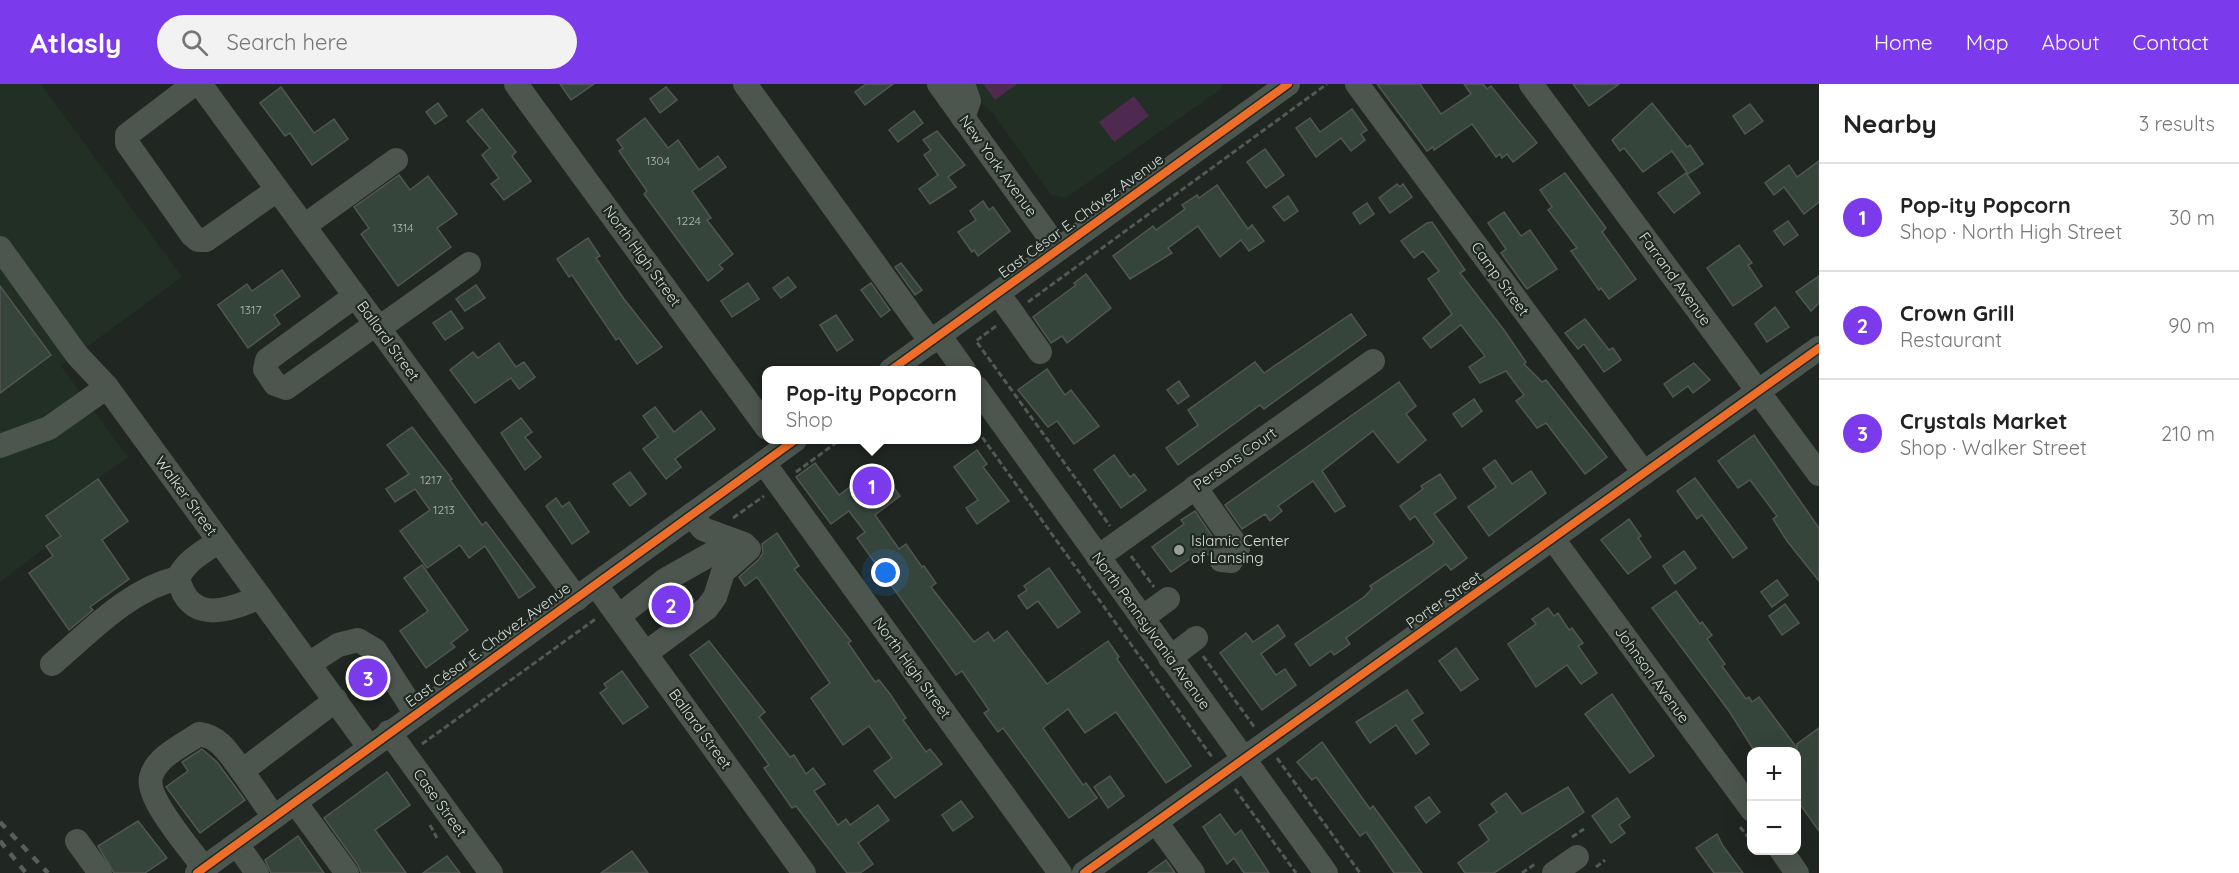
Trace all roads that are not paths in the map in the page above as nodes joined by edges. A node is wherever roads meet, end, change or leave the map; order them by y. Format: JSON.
{"nodes":[{"id":1,"x":194,"y":84,"type":"edge"},
{"id":2,"x":200,"y":84,"type":"edge"},
{"id":3,"x":516,"y":84,"type":"edge"},
{"id":4,"x":745,"y":84,"type":"edge"},
{"id":5,"x":939,"y":84,"type":"edge"},
{"id":6,"x":963,"y":84,"type":"edge"},
{"id":7,"x":1357,"y":84,"type":"edge"},
{"id":8,"x":1531,"y":84,"type":"edge"},
{"id":9,"x":1276,"y":88,"type":"edge"},
{"id":10,"x":963,"y":118,"type":"junction"},
{"id":11,"x":396,"y":160,"type":"dead end"},
{"id":12,"x":277,"y":190,"type":"junction"},
{"id":13,"x":304,"y":226,"type":"junction"},
{"id":14,"x":0,"y":248,"type":"edge"},
{"id":15,"x":1058,"y":249,"type":"junction"},
{"id":16,"x":469,"y":264,"type":"dead end"},
{"id":17,"x":998,"y":293,"type":"junction"},
{"id":18,"x":356,"y":296,"type":"junction"},
{"id":19,"x":377,"y":326,"type":"junction"},
{"id":20,"x":935,"y":338,"type":"junction"},
{"id":21,"x":1819,"y":348,"type":"edge"},
{"id":22,"x":1040,"y":352,"type":"dead end"},
{"id":23,"x":1373,"y":361,"type":"dead end"},
{"id":24,"x":896,"y":366,"type":"edge"},
{"id":25,"x":960,"y":366,"type":"edge"},
{"id":26,"x":107,"y":387,"type":"junction"},
{"id":27,"x":1758,"y":392,"type":"junction"},
{"id":28,"x":981,"y":394,"type":"edge"},
{"id":29,"x":762,"y":421,"type":"edge"},
{"id":30,"x":0,"y":446,"type":"edge"},
{"id":31,"x":779,"y":448,"type":"edge"},
{"id":32,"x":1644,"y":473,"type":"junction"},
{"id":33,"x":1819,"y":474,"type":"edge"},
{"id":34,"x":1195,"y":487,"type":"junction"},
{"id":35,"x":691,"y":515,"type":"junction"},
{"id":36,"x":1552,"y":540,"type":"junction"},
{"id":37,"x":219,"y":541,"type":"junction"},
{"id":38,"x":734,"y":541,"type":"junction"},
{"id":39,"x":1098,"y":557,"type":"junction"},
{"id":40,"x":1221,"y":560,"type":"dead end"},
{"id":41,"x":178,"y":578,"type":"junction"},
{"id":42,"x":596,"y":585,"type":"junction"},
{"id":43,"x":260,"y":597,"type":"junction"},
{"id":44,"x":577,"y":599,"type":"junction"},
{"id":45,"x":1168,"y":599,"type":"dead end"},
{"id":46,"x":619,"y":616,"type":"junction"},
{"id":47,"x":1142,"y":618,"type":"junction"},
{"id":48,"x":1196,"y":638,"type":"dead end"},
{"id":49,"x":645,"y":653,"type":"junction"},
{"id":50,"x":1170,"y":658,"type":"junction"},
{"id":51,"x":52,"y":664,"type":"dead end"},
{"id":52,"x":309,"y":664,"type":"junction"},
{"id":53,"x":336,"y":700,"type":"junction"},
{"id":54,"x":416,"y":714,"type":"junction"},
{"id":55,"x":389,"y":732,"type":"junction"},
{"id":56,"x":369,"y":747,"type":"junction"},
{"id":57,"x":1244,"y":759,"type":"junction"},
{"id":58,"x":242,"y":771,"type":"junction"},
{"id":59,"x":295,"y":802,"type":"junction"},
{"id":60,"x":1747,"y":803,"type":"edge"},
{"id":61,"x":274,"y":817,"type":"junction"},
{"id":62,"x":1156,"y":822,"type":"junction"},
{"id":63,"x":77,"y":841,"type":"dead end"},
{"id":64,"x":237,"y":844,"type":"junction"},
{"id":65,"x":1784,"y":855,"type":"edge"},
{"id":66,"x":1577,"y":857,"type":"dead end"},
{"id":67,"x":201,"y":870,"type":"edge"},
{"id":68,"x":100,"y":873,"type":"edge"},
{"id":69,"x":258,"y":873,"type":"edge"},
{"id":70,"x":347,"y":873,"type":"edge"},
{"id":71,"x":490,"y":873,"type":"edge"},
{"id":72,"x":804,"y":873,"type":"edge"},
{"id":73,"x":1060,"y":873,"type":"edge"},
{"id":74,"x":1084,"y":873,"type":"edge"},
{"id":75,"x":1193,"y":873,"type":"edge"},
{"id":76,"x":1326,"y":873,"type":"edge"},
{"id":77,"x":1554,"y":873,"type":"edge"},
{"id":78,"x":1797,"y":873,"type":"edge"}],
"edges":[{"from":1,"to":12,"type":"street"},
{"from":2,"to":12,"type":"street","name":"Ballard Street"},
{"from":3,"to":29,"type":"street","name":"North High Street"},
{"from":4,"to":20,"type":"street"},
{"from":5,"to":10,"type":"street","name":"New York Avenue"},
{"from":6,"to":10,"type":"street"},
{"from":7,"to":32,"type":"street","name":"Camp Street"},
{"from":8,"to":27,"type":"street","name":"Farrand Avenue"},
{"from":9,"to":15,"type":"street","name":"East César E. Chávez Avenue"},
{"from":10,"to":15,"type":"street","name":"New York Avenue"},
{"from":11,"to":13,"type":"street"},
{"from":12,"to":13,"type":"street","name":"Ballard Street"},
{"from":13,"to":18,"type":"street","name":"Ballard Street"},
{"from":14,"to":26,"type":"street","name":"Walker Street"},
{"from":15,"to":17,"type":"street","name":"East César E. Chávez Avenue"},
{"from":16,"to":19,"type":"street"},
{"from":17,"to":20,"type":"street","name":"East César E. Chávez Avenue"},
{"from":17,"to":22,"type":"street"},
{"from":18,"to":19,"type":"street","name":"Ballard Street"},
{"from":18,"to":19,"type":"street"},
{"from":19,"to":44,"type":"street","name":"Ballard Street"},
{"from":20,"to":24,"type":"street","name":"East César E. Chávez Avenue"},
{"from":20,"to":25,"type":"street"},
{"from":21,"to":27,"type":"street","name":"Porter Street"},
{"from":23,"to":34,"type":"street","name":"Persons Court"},
{"from":26,"to":30,"type":"street"},
{"from":26,"to":37,"type":"street","name":"Walker Street"},
{"from":27,"to":32,"type":"street","name":"Porter Street"},
{"from":27,"to":33,"type":"street","name":"Farrand Avenue"},
{"from":28,"to":39,"type":"street","name":"North Pennsylvania Avenue"},
{"from":31,"to":35,"type":"street","name":"East César E. Chávez Avenue"},
{"from":31,"to":73,"type":"street","name":"North High Street"},
{"from":32,"to":36,"type":"street","name":"Porter Street"},
{"from":34,"to":39,"type":"street","name":"Persons Court"},
{"from":34,"to":40,"type":"street"},
{"from":35,"to":38,"type":"street"},
{"from":35,"to":42,"type":"street","name":"East César E. Chávez Avenue"},
{"from":36,"to":57,"type":"street","name":"Porter Street"},
{"from":36,"to":60,"type":"street","name":"Johnson Avenue"},
{"from":37,"to":41,"type":"street"},
{"from":37,"to":43,"type":"street","name":"Walker Street"},
{"from":38,"to":46,"type":"street"},
{"from":38,"to":49,"type":"street"},
{"from":39,"to":47,"type":"street","name":"North Pennsylvania Avenue"},
{"from":41,"to":43,"type":"street"},
{"from":41,"to":51,"type":"street"},
{"from":42,"to":44,"type":"street","name":"East César E. Chávez Avenue"},
{"from":42,"to":46,"type":"street","name":"Ballard Street"},
{"from":43,"to":52,"type":"street","name":"Walker Street"},
{"from":44,"to":54,"type":"street","name":"East César E. Chávez Avenue"},
{"from":45,"to":47,"type":"street"},
{"from":46,"to":49,"type":"street","name":"Ballard Street"},
{"from":47,"to":50,"type":"street","name":"North Pennsylvania Avenue"},
{"from":48,"to":50,"type":"street"},
{"from":49,"to":72,"type":"street","name":"Ballard Street"},
{"from":50,"to":57,"type":"street","name":"North Pennsylvania Avenue"},
{"from":52,"to":53,"type":"street","name":"Walker Street"},
{"from":52,"to":54,"type":"street"},
{"from":53,"to":56,"type":"street","name":"Walker Street"},
{"from":53,"to":58,"type":"street"},
{"from":54,"to":55,"type":"street","name":"East César E. Chávez Avenue"},
{"from":55,"to":56,"type":"street","name":"East César E. Chávez Avenue"},
{"from":55,"to":71,"type":"street","name":"Case Street"},
{"from":56,"to":59,"type":"street","name":"East César E. Chávez Avenue"},
{"from":57,"to":62,"type":"street","name":"Porter Street"},
{"from":57,"to":76,"type":"street","name":"North Pennsylvania Avenue"},
{"from":58,"to":61,"type":"street"},
{"from":58,"to":67,"type":"street"},
{"from":59,"to":61,"type":"street","name":"East César E. Chávez Avenue"},
{"from":59,"to":70,"type":"street"},
{"from":61,"to":64,"type":"street","name":"East César E. Chávez Avenue"},
{"from":62,"to":74,"type":"street","name":"Porter Street"},
{"from":62,"to":75,"type":"street"},
{"from":63,"to":68,"type":"street"},
{"from":64,"to":67,"type":"street","name":"East César E. Chávez Avenue"},
{"from":64,"to":69,"type":"street"},
{"from":65,"to":78,"type":"street"},
{"from":66,"to":77,"type":"street"}]}
